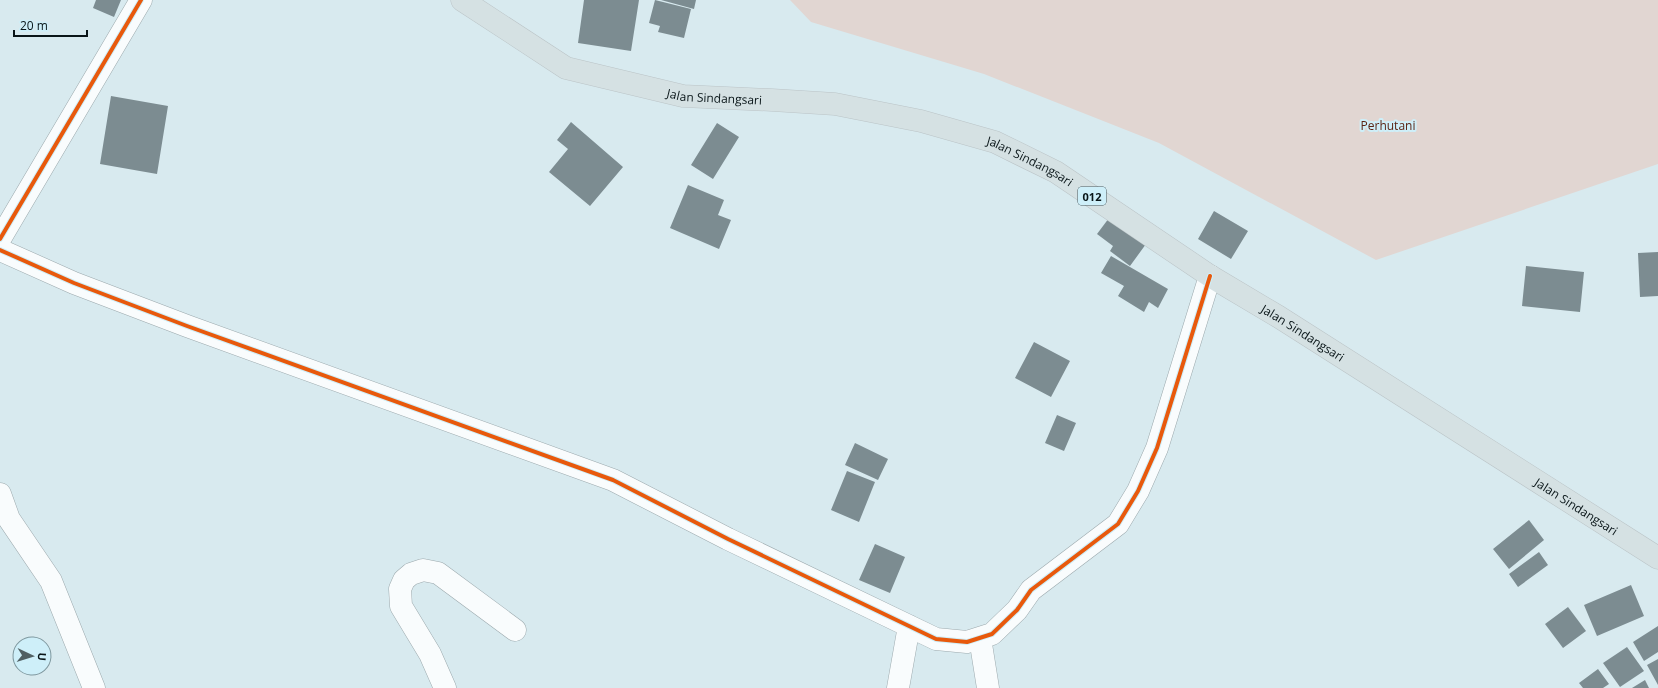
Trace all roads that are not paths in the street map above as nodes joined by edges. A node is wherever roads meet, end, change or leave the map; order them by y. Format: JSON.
{"nodes":[{"id":1,"x":141,"y":0,"type":"edge"},
{"id":2,"x":462,"y":0,"type":"edge"},
{"id":3,"x":0,"y":239,"type":"edge"},
{"id":4,"x":0,"y":250,"type":"edge"},
{"id":5,"x":1210,"y":276,"type":"junction"},
{"id":6,"x":0,"y":494,"type":"edge"},
{"id":7,"x":1658,"y":558,"type":"edge"},
{"id":8,"x":908,"y":626,"type":"junction"},
{"id":9,"x":515,"y":630,"type":"dead end"},
{"id":10,"x":980,"y":638,"type":"junction"},
{"id":11,"x":94,"y":688,"type":"edge"},
{"id":12,"x":446,"y":688,"type":"edge"},
{"id":13,"x":898,"y":688,"type":"edge"},
{"id":14,"x":988,"y":688,"type":"edge"}],
"edges":[{"from":1,"to":3,"type":"street"},
{"from":2,"to":5,"type":"main road","name":"Jalan Sindangsari","number":"012"},
{"from":4,"to":8,"type":"street"},
{"from":5,"to":7,"type":"main road","name":"Jalan Sindangsari","number":"012"},
{"from":5,"to":10,"type":"street"},
{"from":6,"to":11,"type":"street"},
{"from":8,"to":10,"type":"street"},
{"from":8,"to":13,"type":"street"},
{"from":9,"to":12,"type":"street"},
{"from":10,"to":14,"type":"street"}]}
